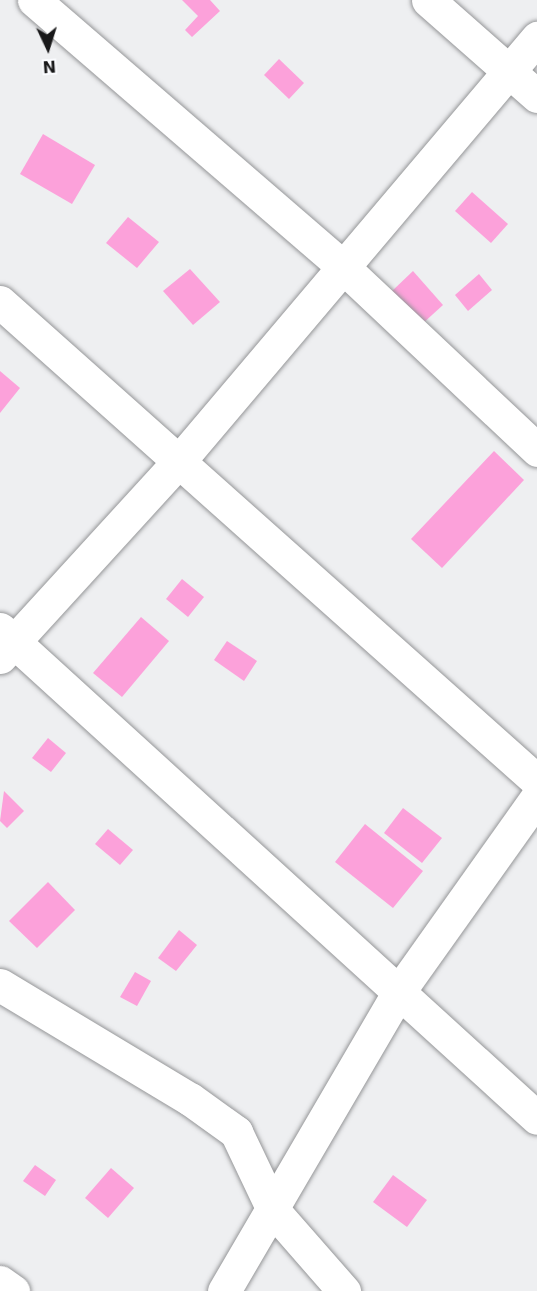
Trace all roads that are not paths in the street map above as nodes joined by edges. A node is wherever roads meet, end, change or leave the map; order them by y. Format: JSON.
{"nodes":[{"id":1,"x":34,"y":0,"type":"edge"},
{"id":2,"x":428,"y":0,"type":"edge"},
{"id":3,"x":537,"y":38,"type":"edge"},
{"id":4,"x":511,"y":73,"type":"junction"},
{"id":5,"x":537,"y":96,"type":"edge"},
{"id":6,"x":343,"y":267,"type":"junction"},
{"id":7,"x":0,"y":302,"type":"edge"},
{"id":8,"x":537,"y":450,"type":"edge"},
{"id":9,"x":180,"y":460,"type":"junction"},
{"id":10,"x":5,"y":642,"type":"edge"},
{"id":11,"x":537,"y":781,"type":"edge"},
{"id":12,"x":537,"y":797,"type":"edge"},
{"id":13,"x":0,"y":985,"type":"edge"},
{"id":14,"x":400,"y":990,"type":"junction"},
{"id":15,"x":537,"y":1118,"type":"edge"},
{"id":16,"x":273,"y":1210,"type":"junction"},
{"id":17,"x":0,"y":1282,"type":"edge"},
{"id":18,"x":13,"y":1291,"type":"edge"},
{"id":19,"x":224,"y":1291,"type":"edge"},
{"id":20,"x":344,"y":1291,"type":"edge"}],
"edges":[{"from":1,"to":6,"type":"street"},
{"from":2,"to":4,"type":"street"},
{"from":3,"to":4,"type":"street"},
{"from":4,"to":5,"type":"street"},
{"from":4,"to":6,"type":"street"},
{"from":6,"to":8,"type":"street"},
{"from":6,"to":9,"type":"street"},
{"from":7,"to":9,"type":"street"},
{"from":9,"to":10,"type":"street"},
{"from":9,"to":11,"type":"street"},
{"from":10,"to":14,"type":"street"},
{"from":12,"to":14,"type":"street"},
{"from":13,"to":16,"type":"street"},
{"from":14,"to":15,"type":"street"},
{"from":14,"to":16,"type":"street"},
{"from":16,"to":19,"type":"street"},
{"from":16,"to":20,"type":"street"},
{"from":17,"to":18,"type":"street"}]}
